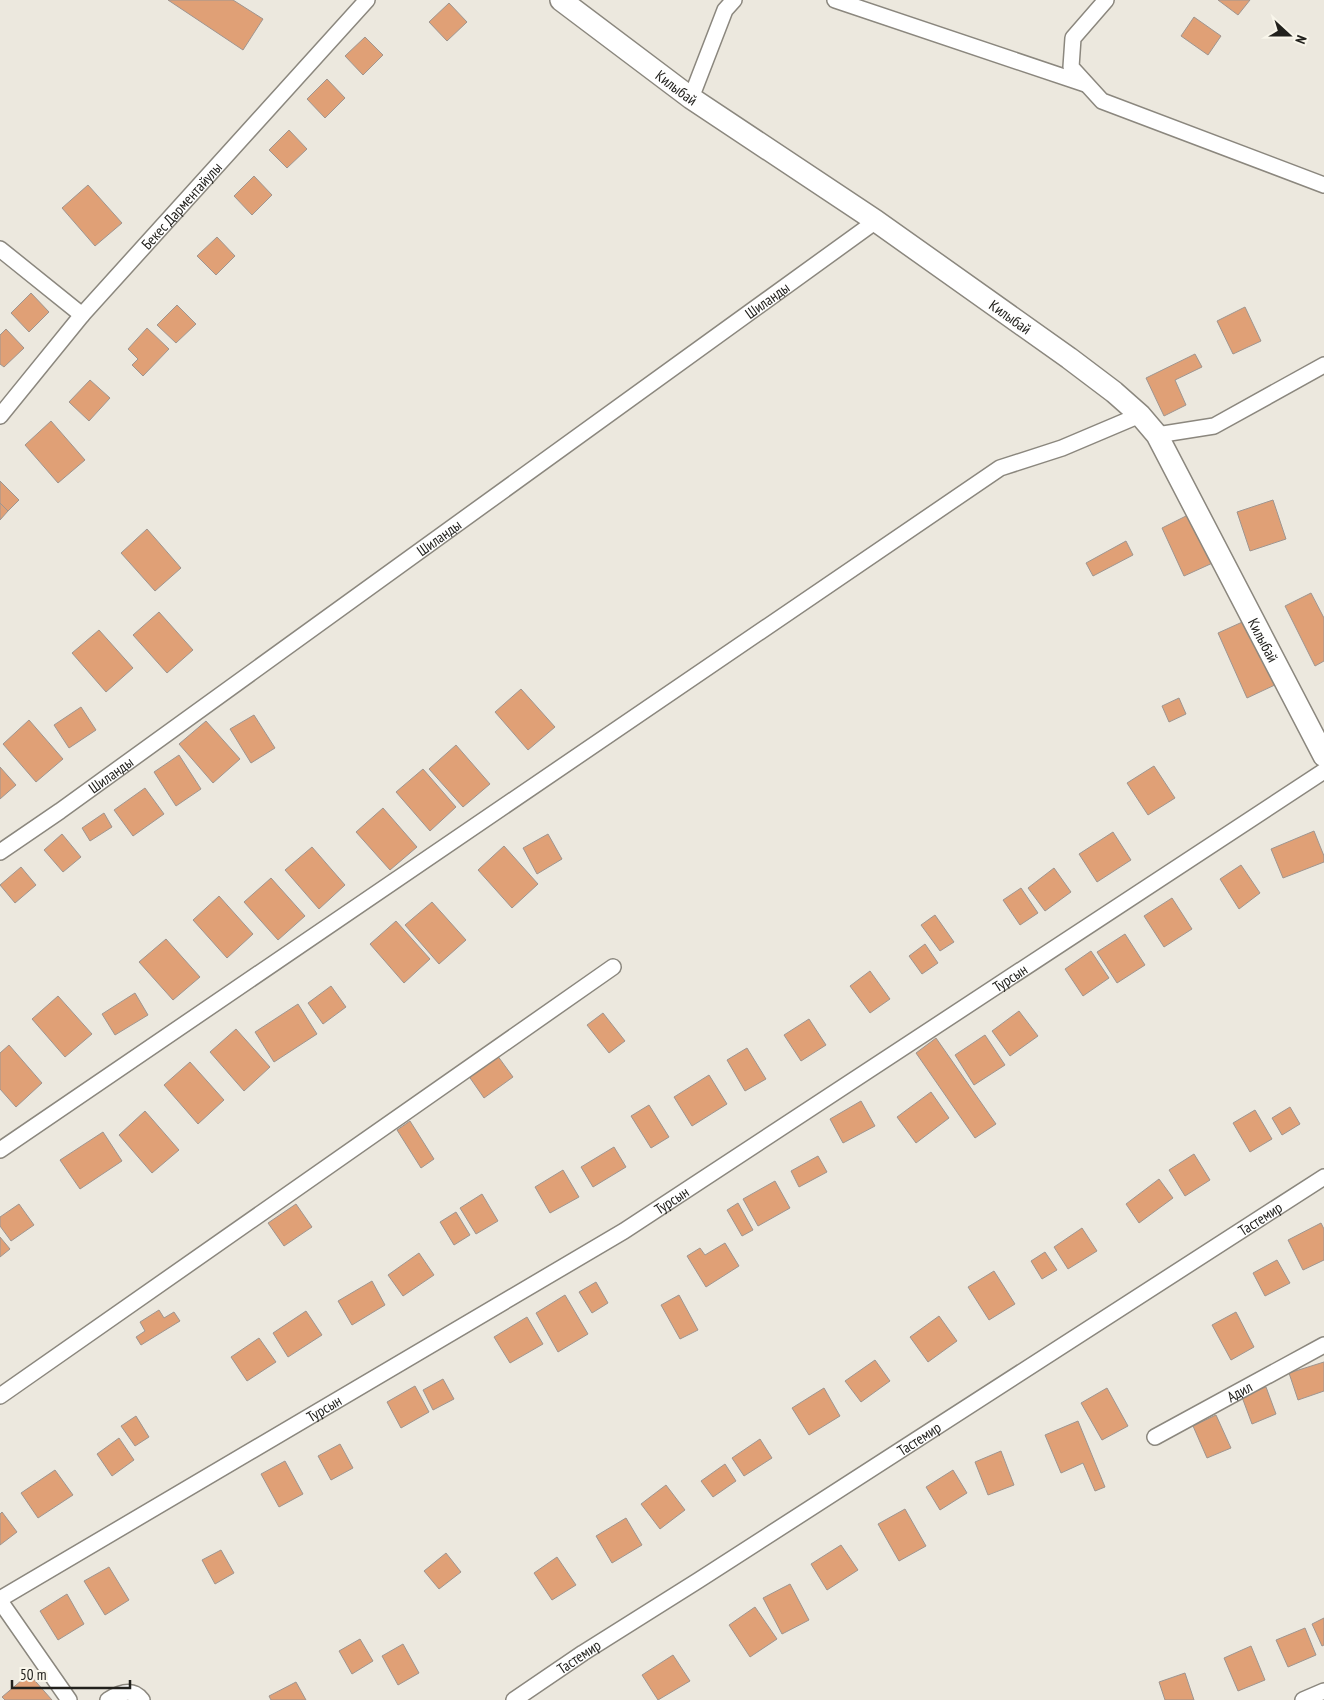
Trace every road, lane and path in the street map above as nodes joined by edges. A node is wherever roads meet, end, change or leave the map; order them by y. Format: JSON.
{"nodes":[{"id":1,"x":367,"y":0,"type":"edge"},
{"id":2,"x":561,"y":0,"type":"edge"},
{"id":3,"x":734,"y":0,"type":"edge"},
{"id":4,"x":835,"y":0,"type":"edge"},
{"id":5,"x":1106,"y":0,"type":"edge"},
{"id":6,"x":1086,"y":84,"type":"junction"},
{"id":7,"x":691,"y":98,"type":"junction"},
{"id":8,"x":1324,"y":185,"type":"edge"},
{"id":9,"x":876,"y":221,"type":"junction"},
{"id":10,"x":0,"y":249,"type":"edge"},
{"id":11,"x":82,"y":315,"type":"junction"},
{"id":12,"x":1324,"y":365,"type":"edge"},
{"id":13,"x":1140,"y":415,"type":"junction"},
{"id":14,"x":0,"y":416,"type":"edge"},
{"id":15,"x":1157,"y":435,"type":"junction"},
{"id":16,"x":1324,"y":756,"type":"edge"},
{"id":17,"x":1324,"y":771,"type":"edge"},
{"id":18,"x":0,"y":852,"type":"edge"},
{"id":19,"x":614,"y":966,"type":"dead end"},
{"id":20,"x":0,"y":1150,"type":"edge"},
{"id":21,"x":1324,"y":1176,"type":"edge"},
{"id":22,"x":1324,"y":1345,"type":"edge"},
{"id":23,"x":0,"y":1396,"type":"edge"},
{"id":24,"x":1155,"y":1437,"type":"dead end"},
{"id":25,"x":0,"y":1600,"type":"edge"},
{"id":26,"x":1324,"y":1691,"type":"edge"},
{"id":27,"x":69,"y":1700,"type":"edge"},
{"id":28,"x":108,"y":1700,"type":"edge"},
{"id":29,"x":142,"y":1700,"type":"edge"},
{"id":30,"x":514,"y":1700,"type":"edge"},
{"id":31,"x":1303,"y":1700,"type":"edge"}],
"edges":[{"from":1,"to":11,"type":"street","name":"Бекес Дарментайулы"},
{"from":2,"to":7,"type":"street","name":"Килыбай"},
{"from":3,"to":7,"type":"street"},
{"from":4,"to":6,"type":"street"},
{"from":5,"to":6,"type":"street"},
{"from":6,"to":8,"type":"street"},
{"from":7,"to":9,"type":"street","name":"Килыбай"},
{"from":9,"to":13,"type":"street","name":"Килыбай"},
{"from":9,"to":18,"type":"street","name":"Шиланды"},
{"from":10,"to":11,"type":"street"},
{"from":11,"to":14,"type":"street","name":"Бекес Дарментайулы"},
{"from":12,"to":15,"type":"street"},
{"from":13,"to":15,"type":"street","name":"Килыбай"},
{"from":13,"to":20,"type":"street"},
{"from":15,"to":16,"type":"street","name":"Килыбай"},
{"from":17,"to":25,"type":"street","name":"Турсын"},
{"from":19,"to":23,"type":"street"},
{"from":21,"to":30,"type":"street","name":"Тастемир"},
{"from":22,"to":24,"type":"street","name":"Адил"},
{"from":25,"to":27,"type":"street"},
{"from":26,"to":31,"type":"street"},
{"from":28,"to":29,"type":"street"}]}
